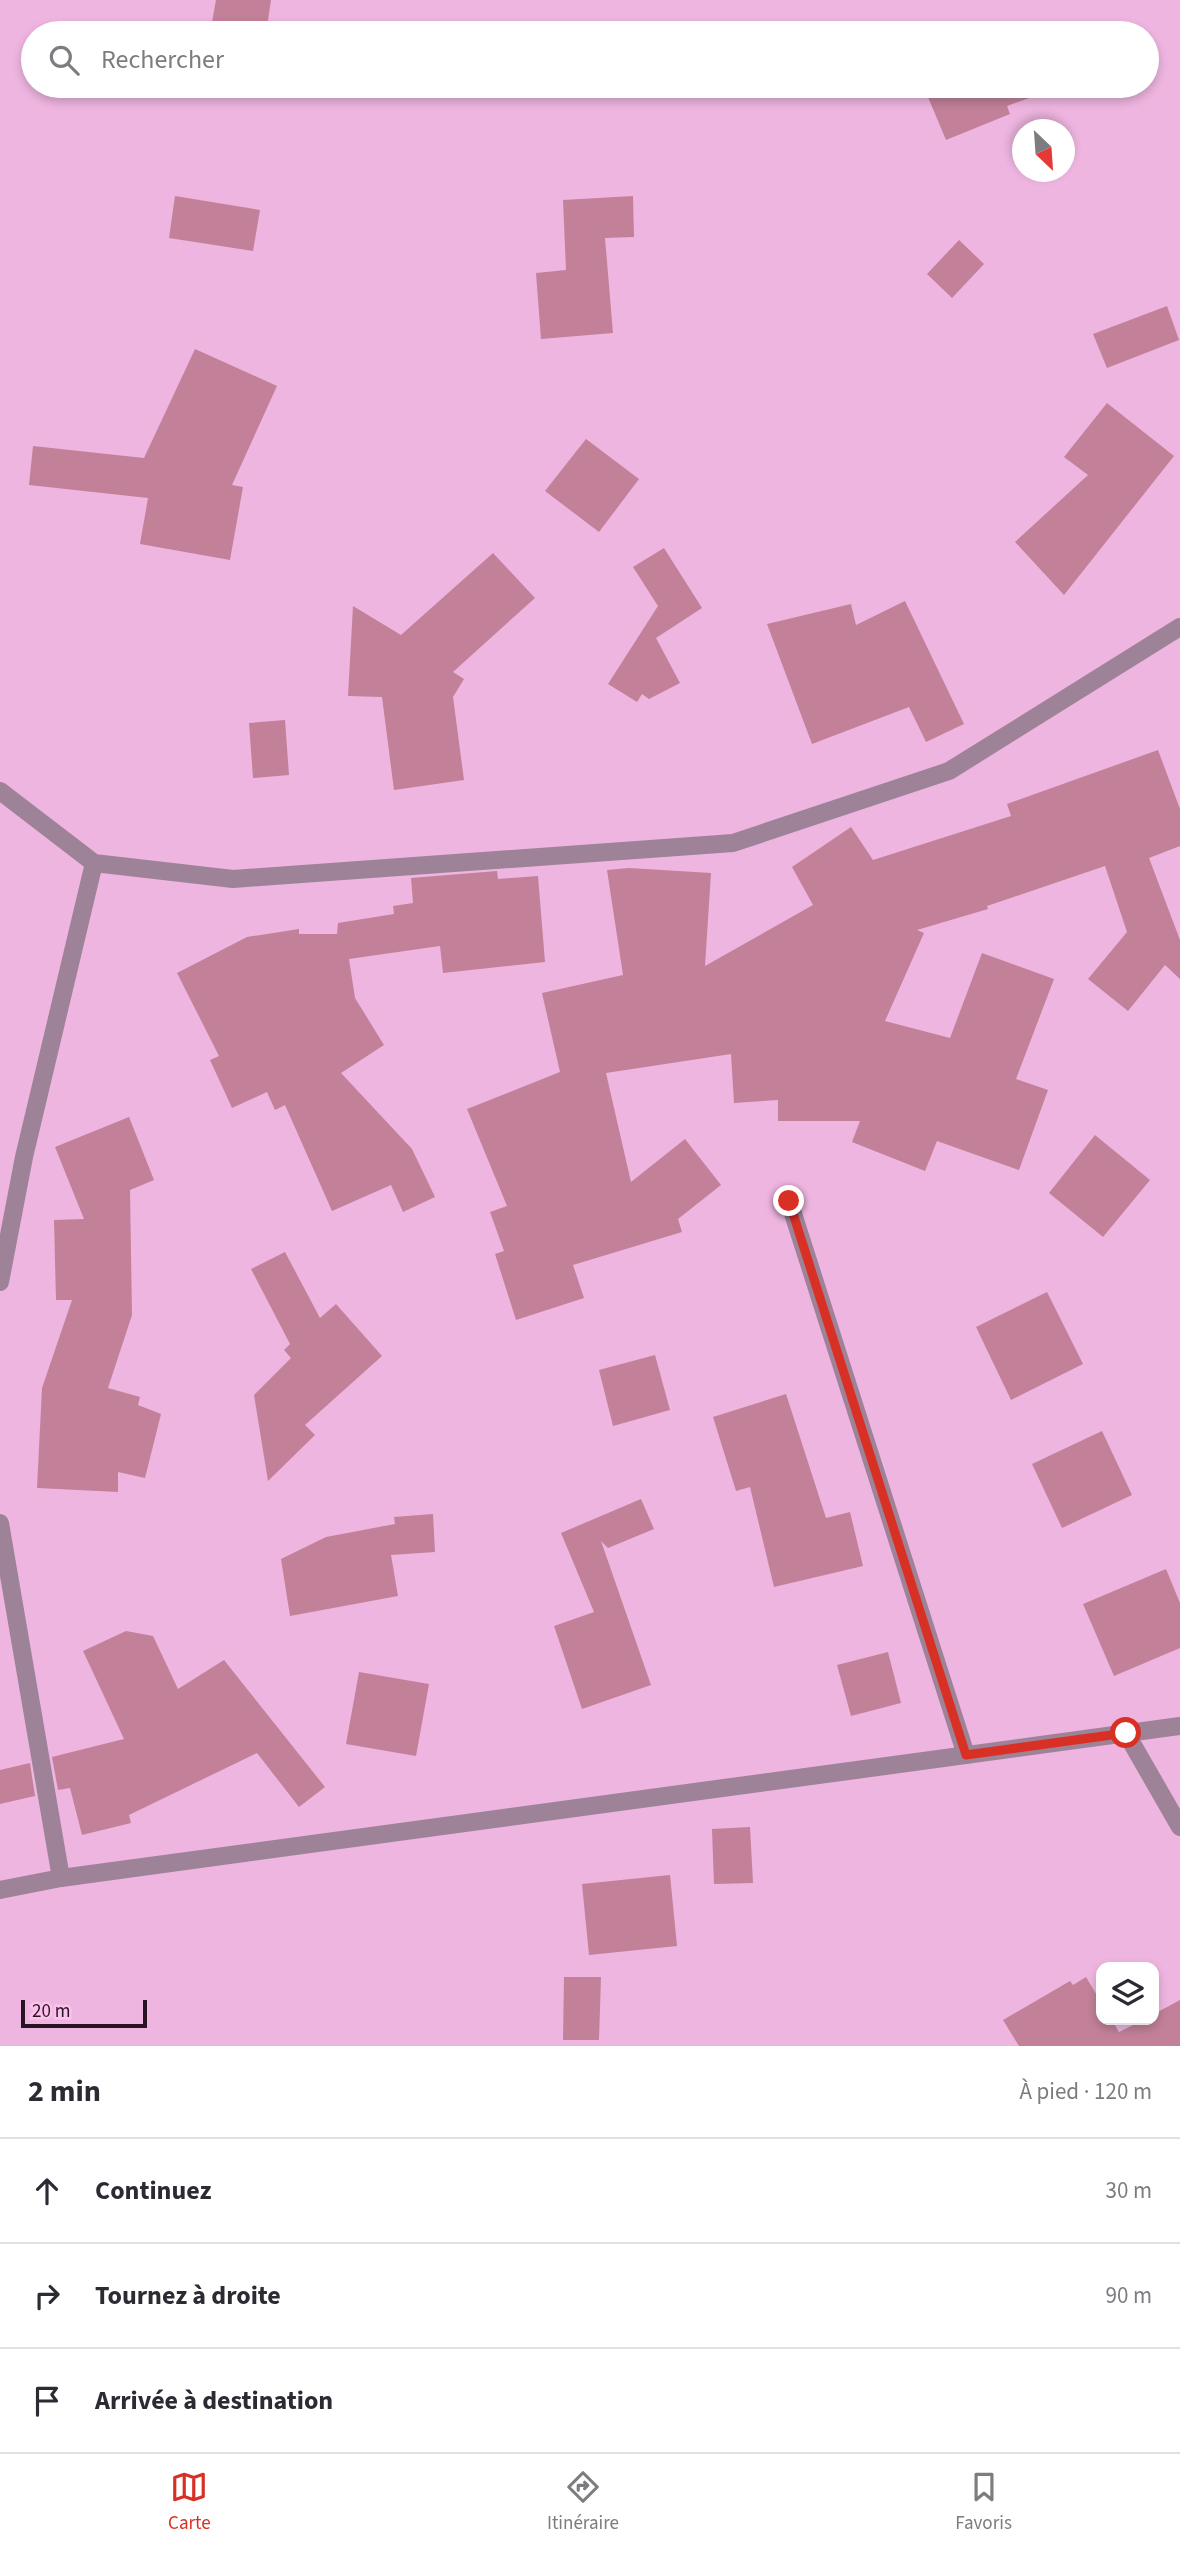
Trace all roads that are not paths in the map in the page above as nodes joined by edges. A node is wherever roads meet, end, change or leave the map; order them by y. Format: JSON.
{"nodes":[{"id":1,"x":1180,"y":627,"type":"edge"},
{"id":2,"x":0,"y":791,"type":"edge"},
{"id":3,"x":93,"y":863,"type":"junction"},
{"id":4,"x":789,"y":1201,"type":"dead end"},
{"id":5,"x":0,"y":1282,"type":"edge"},
{"id":6,"x":0,"y":1523,"type":"edge"},
{"id":7,"x":1180,"y":1726,"type":"edge"},
{"id":8,"x":1126,"y":1733,"type":"junction"},
{"id":9,"x":966,"y":1755,"type":"junction"},
{"id":10,"x":1180,"y":1826,"type":"edge"},
{"id":11,"x":61,"y":1878,"type":"junction"},
{"id":12,"x":0,"y":1890,"type":"edge"}],
"edges":[{"from":1,"to":3,"type":"street"},
{"from":2,"to":3,"type":"street"},
{"from":3,"to":5,"type":"street"},
{"from":4,"to":9,"type":"street"},
{"from":6,"to":11,"type":"street"},
{"from":7,"to":8,"type":"street"},
{"from":8,"to":9,"type":"street"},
{"from":8,"to":10,"type":"street"},
{"from":9,"to":11,"type":"street"},
{"from":11,"to":12,"type":"street"}]}
